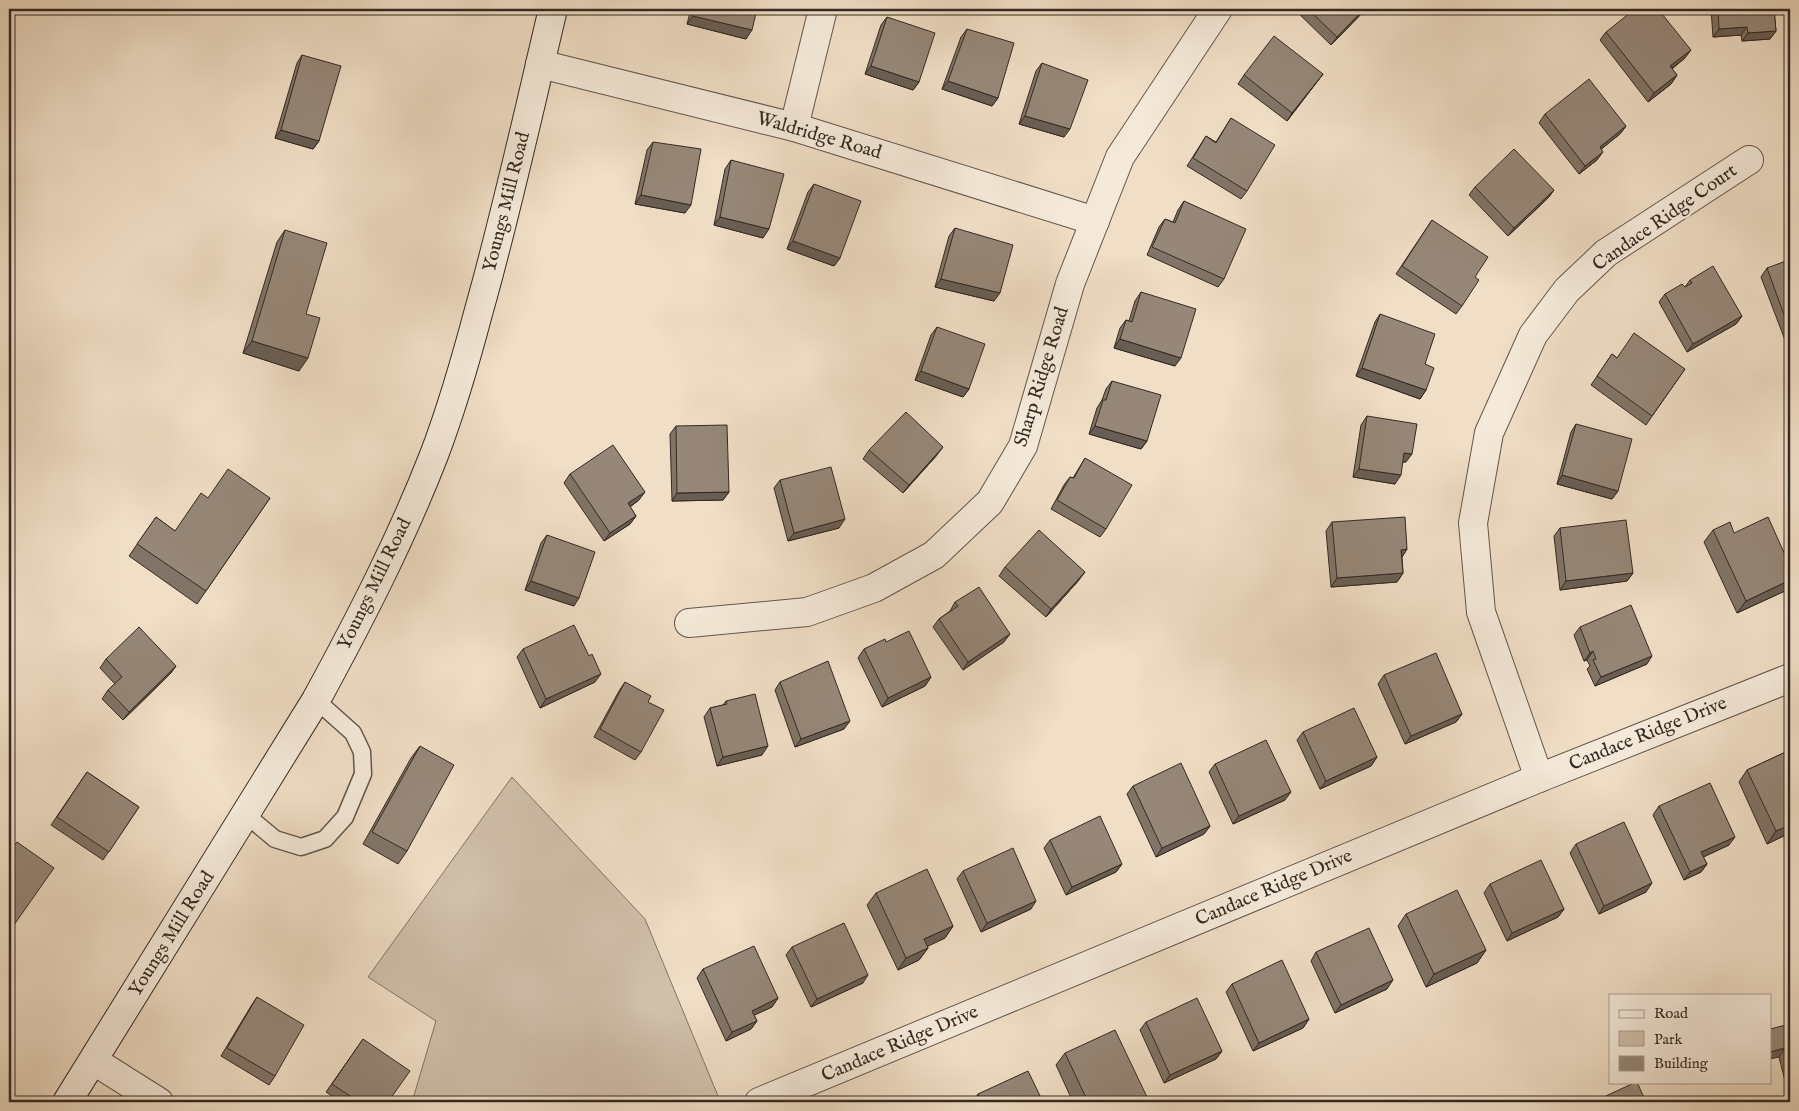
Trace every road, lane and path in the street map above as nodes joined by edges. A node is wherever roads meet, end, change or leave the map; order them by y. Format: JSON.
{"nodes":[{"id":1,"x":553,"y":9,"type":"edge"},
{"id":2,"x":823,"y":9,"type":"edge"},
{"id":3,"x":1218,"y":9,"type":"edge"},
{"id":4,"x":540,"y":64,"type":"junction"},
{"id":5,"x":794,"y":127,"type":"junction"},
{"id":6,"x":1749,"y":160,"type":"dead end"},
{"id":7,"x":1095,"y":221,"type":"junction"},
{"id":8,"x":689,"y":623,"type":"dead end"},
{"id":9,"x":1790,"y":678,"type":"edge"},
{"id":10,"x":316,"y":700,"type":"junction"},
{"id":11,"x":1539,"y":778,"type":"junction"},
{"id":12,"x":245,"y":814,"type":"junction"},
{"id":13,"x":94,"y":1060,"type":"junction"},
{"id":14,"x":67,"y":1102,"type":"edge"},
{"id":15,"x":159,"y":1102,"type":"edge"},
{"id":16,"x":759,"y":1102,"type":"edge"}],
"edges":[{"from":1,"to":4,"type":"street","name":"Youngs Mill Road"},
{"from":2,"to":5,"type":"street"},
{"from":3,"to":7,"type":"street","name":"Sharp Ridge Road"},
{"from":4,"to":5,"type":"street","name":"Waldridge Road"},
{"from":4,"to":10,"type":"street","name":"Youngs Mill Road"},
{"from":5,"to":7,"type":"street","name":"Waldridge Road"},
{"from":6,"to":11,"type":"street","name":"Candace Ridge Court"},
{"from":7,"to":8,"type":"street","name":"Sharp Ridge Road"},
{"from":9,"to":11,"type":"street","name":"Candace Ridge Drive"},
{"from":10,"to":12,"type":"street","name":"Youngs Mill Road"},
{"from":10,"to":12,"type":"lane"},
{"from":11,"to":16,"type":"street","name":"Candace Ridge Drive"},
{"from":12,"to":13,"type":"street","name":"Youngs Mill Road"},
{"from":13,"to":14,"type":"street","name":"Youngs Mill Road"},
{"from":13,"to":15,"type":"street"}]}
